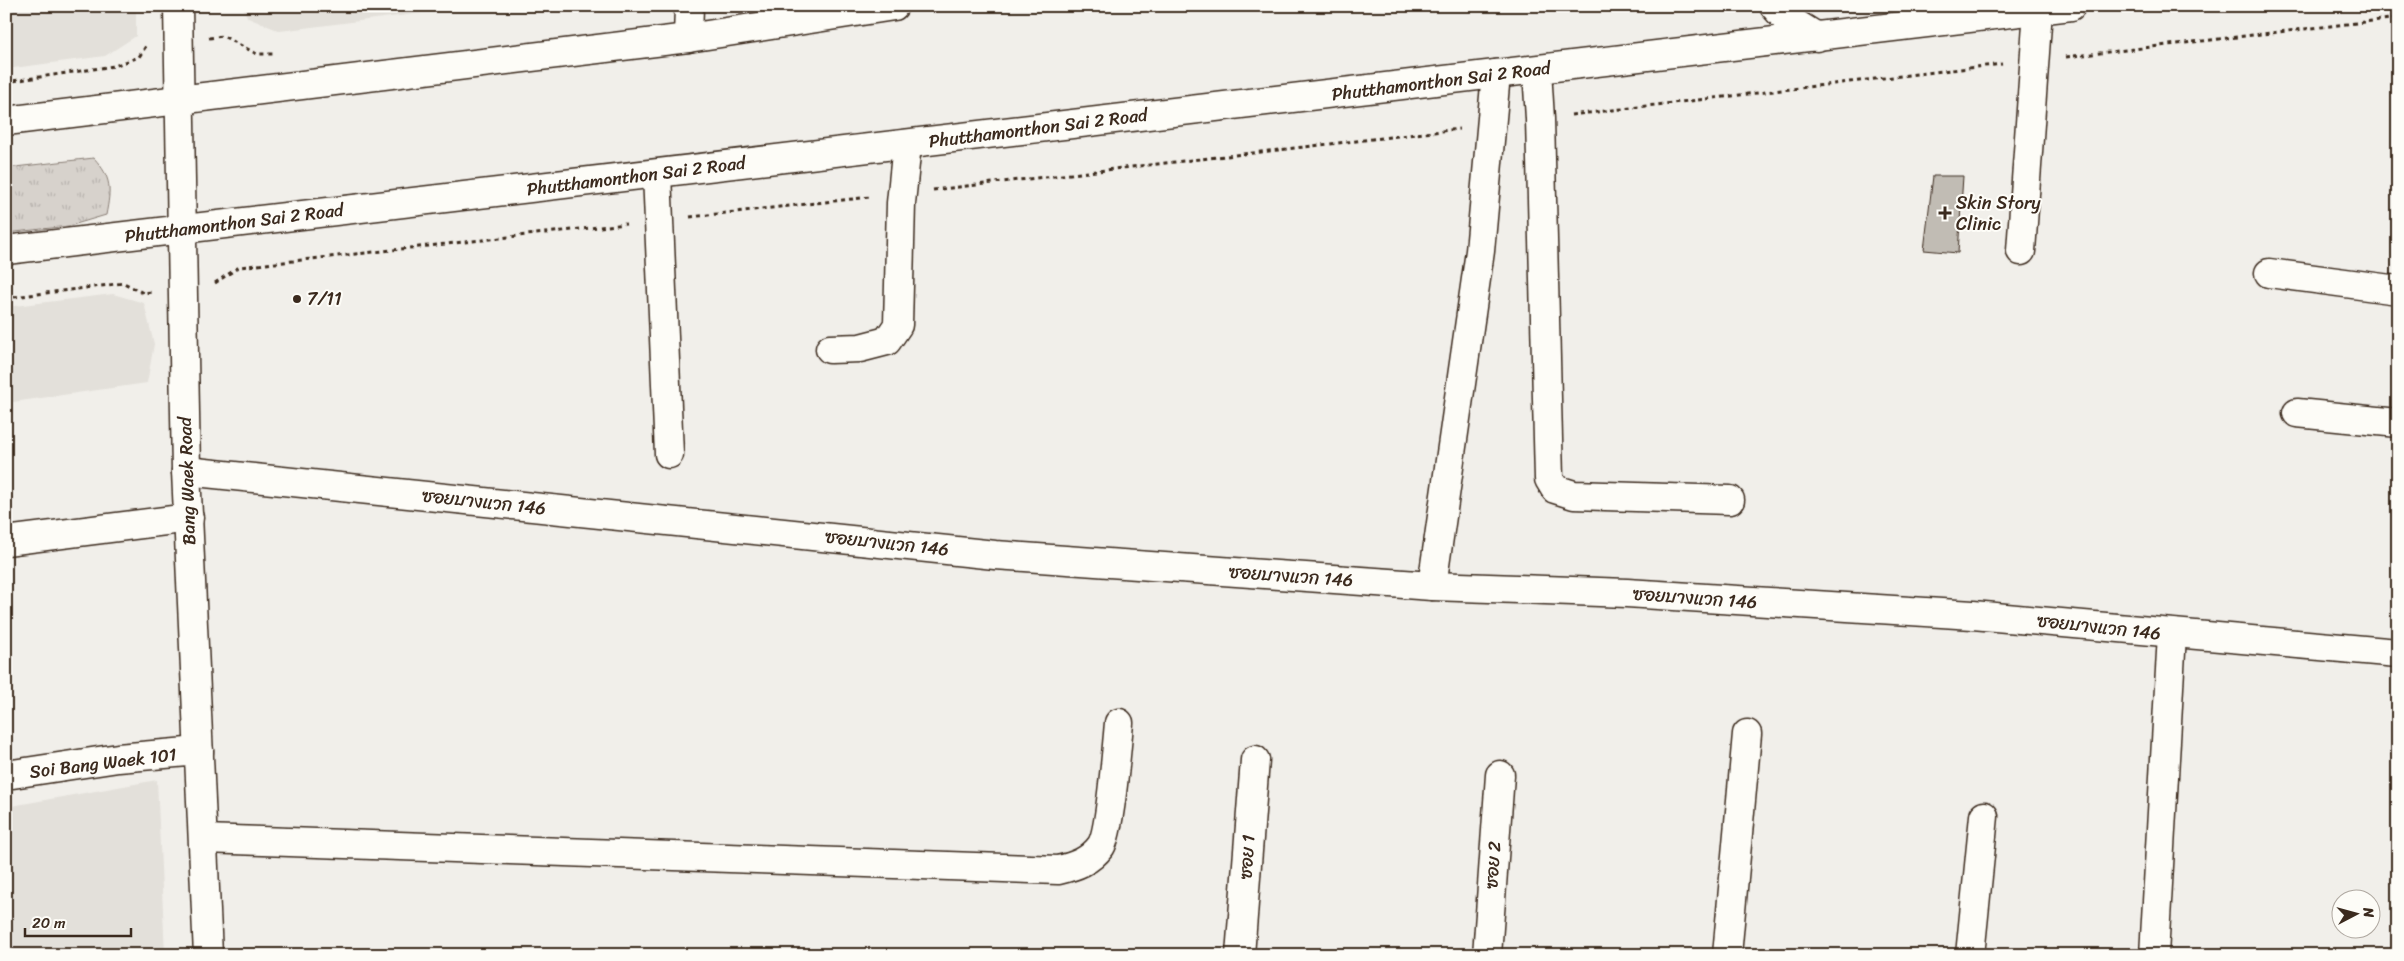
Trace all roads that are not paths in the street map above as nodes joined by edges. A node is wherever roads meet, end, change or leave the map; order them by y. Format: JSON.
{"nodes":[{"id":1,"x":178,"y":6,"type":"edge"},
{"id":2,"x":689,"y":6,"type":"edge"},
{"id":3,"x":894,"y":6,"type":"edge"},
{"id":4,"x":1774,"y":6,"type":"edge"},
{"id":5,"x":2071,"y":6,"type":"edge"},
{"id":6,"x":2038,"y":10,"type":"junction"},
{"id":7,"x":1817,"y":37,"type":"junction"},
{"id":8,"x":688,"y":38,"type":"junction"},
{"id":9,"x":1537,"y":70,"type":"junction"},
{"id":10,"x":1496,"y":74,"type":"junction"},
{"id":11,"x":179,"y":99,"type":"junction"},
{"id":12,"x":6,"y":121,"type":"edge"},
{"id":13,"x":907,"y":144,"type":"junction"},
{"id":14,"x":657,"y":174,"type":"junction"},
{"id":15,"x":181,"y":229,"type":"junction"},
{"id":16,"x":6,"y":250,"type":"edge"},
{"id":17,"x":2022,"y":251,"type":"dead end"},
{"id":18,"x":2270,"y":273,"type":"dead end"},
{"id":19,"x":2398,"y":290,"type":"edge"},
{"id":20,"x":830,"y":349,"type":"dead end"},
{"id":21,"x":2297,"y":413,"type":"dead end"},
{"id":22,"x":2398,"y":423,"type":"edge"},
{"id":23,"x":669,"y":454,"type":"dead end"},
{"id":24,"x":186,"y":471,"type":"junction"},
{"id":25,"x":1730,"y":500,"type":"dead end"},
{"id":26,"x":189,"y":518,"type":"junction"},
{"id":27,"x":6,"y":541,"type":"edge"},
{"id":28,"x":1432,"y":586,"type":"junction"},
{"id":29,"x":2172,"y":634,"type":"junction"},
{"id":30,"x":2398,"y":653,"type":"edge"},
{"id":31,"x":1120,"y":723,"type":"dead end"},
{"id":32,"x":1747,"y":734,"type":"dead end"},
{"id":33,"x":199,"y":751,"type":"junction"},
{"id":34,"x":1255,"y":760,"type":"dead end"},
{"id":35,"x":1500,"y":775,"type":"dead end"},
{"id":36,"x":6,"y":776,"type":"edge"},
{"id":37,"x":1984,"y":816,"type":"dead end"},
{"id":38,"x":204,"y":840,"type":"junction"},
{"id":39,"x":208,"y":955,"type":"edge"},
{"id":40,"x":1240,"y":955,"type":"edge"},
{"id":41,"x":1487,"y":955,"type":"edge"},
{"id":42,"x":1727,"y":955,"type":"edge"},
{"id":43,"x":1970,"y":955,"type":"edge"},
{"id":44,"x":2154,"y":955,"type":"edge"}],
"edges":[{"from":1,"to":11,"type":"street","name":"Bang Waek Road"},
{"from":2,"to":8,"type":"street"},
{"from":3,"to":8,"type":"street"},
{"from":4,"to":7,"type":"street"},
{"from":5,"to":6,"type":"street","name":"Phutthamonthon Sai 2 Road"},
{"from":6,"to":7,"type":"street","name":"Phutthamonthon Sai 2 Road"},
{"from":6,"to":17,"type":"street"},
{"from":7,"to":9,"type":"street","name":"Phutthamonthon Sai 2 Road"},
{"from":8,"to":11,"type":"street"},
{"from":9,"to":10,"type":"street","name":"Phutthamonthon Sai 2 Road"},
{"from":9,"to":25,"type":"street"},
{"from":10,"to":13,"type":"street","name":"Phutthamonthon Sai 2 Road"},
{"from":10,"to":28,"type":"street"},
{"from":11,"to":12,"type":"street"},
{"from":11,"to":15,"type":"street","name":"Bang Waek Road"},
{"from":13,"to":14,"type":"street","name":"Phutthamonthon Sai 2 Road"},
{"from":13,"to":20,"type":"street"},
{"from":14,"to":15,"type":"street","name":"Phutthamonthon Sai 2 Road"},
{"from":14,"to":23,"type":"street"},
{"from":15,"to":16,"type":"street","name":"Phutthamonthon Sai 2 Road"},
{"from":15,"to":24,"type":"street","name":"Bang Waek Road"},
{"from":18,"to":19,"type":"street"},
{"from":21,"to":22,"type":"street"},
{"from":24,"to":26,"type":"street","name":"Bang Waek Road"},
{"from":24,"to":28,"type":"street","name":"ซอยบางแวก 146"},
{"from":26,"to":27,"type":"street"},
{"from":26,"to":33,"type":"street","name":"Bang Waek Road"},
{"from":28,"to":29,"type":"street","name":"ซอยบางแวก 146"},
{"from":29,"to":30,"type":"street","name":"ซอยบางแวก 146"},
{"from":29,"to":44,"type":"street"},
{"from":31,"to":38,"type":"street"},
{"from":32,"to":42,"type":"street"},
{"from":33,"to":36,"type":"street","name":"Soi Bang Waek 101"},
{"from":33,"to":38,"type":"street","name":"Bang Waek Road"},
{"from":34,"to":40,"type":"street","name":"ซอย 1"},
{"from":35,"to":41,"type":"street","name":"ซอย 2"},
{"from":37,"to":43,"type":"street"},
{"from":38,"to":39,"type":"street","name":"Bang Waek Road"}]}
